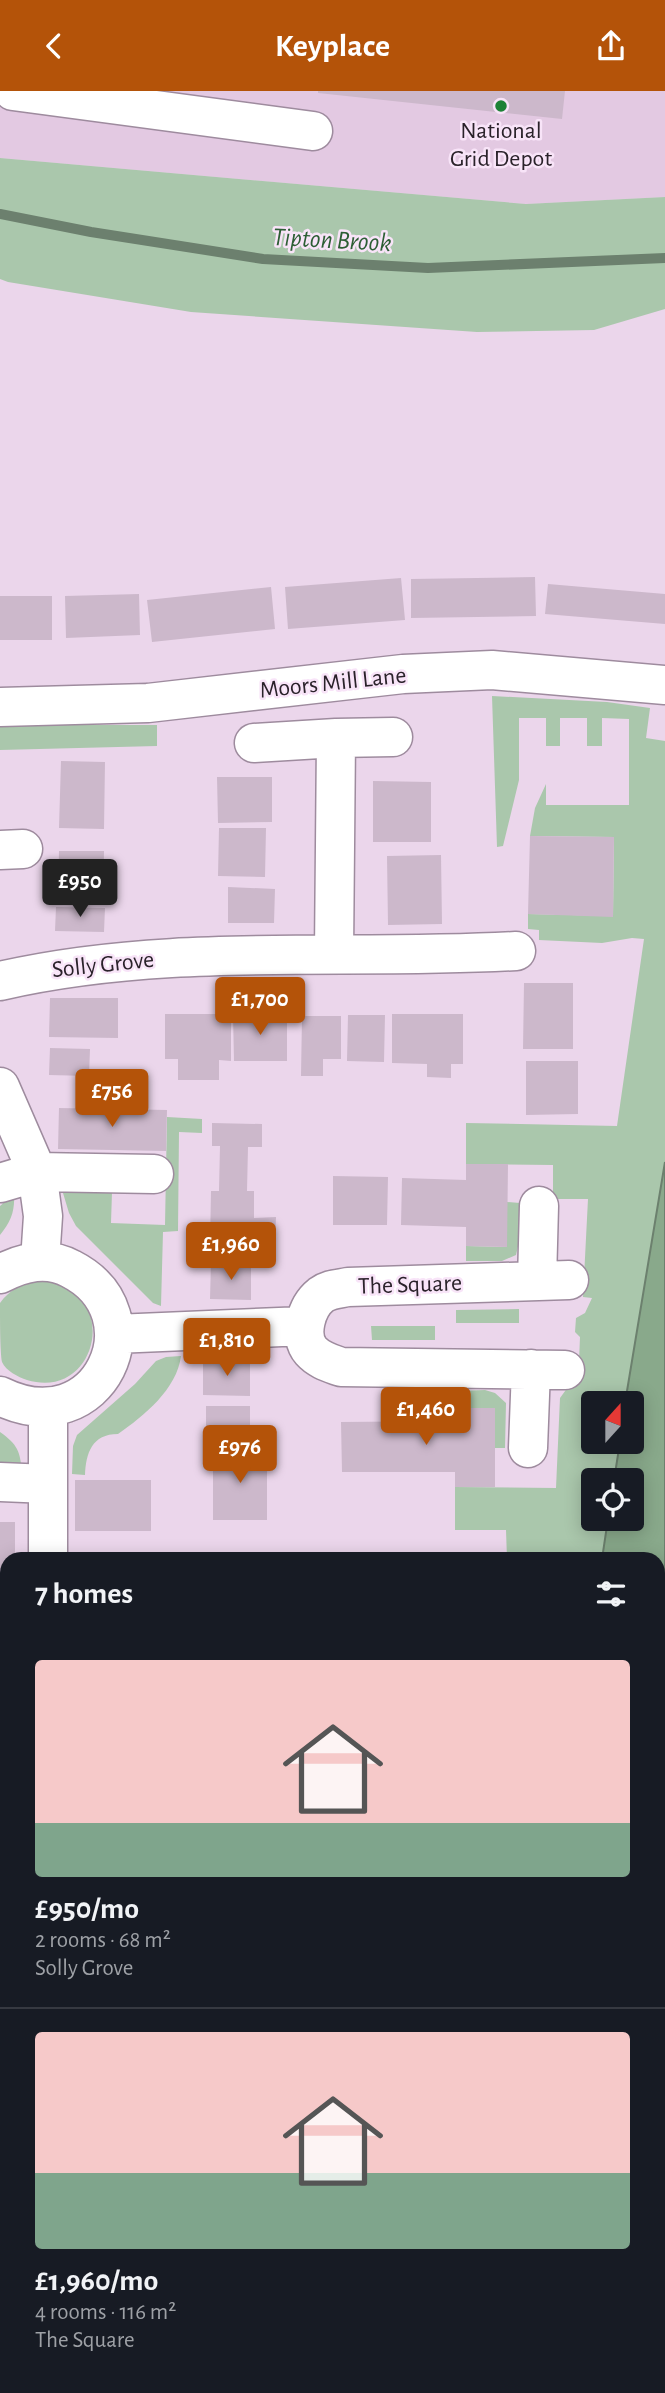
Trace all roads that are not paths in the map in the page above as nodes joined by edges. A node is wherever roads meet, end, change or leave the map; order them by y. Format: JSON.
{"nodes":[{"id":1,"x":13,"y":91,"type":"edge"},
{"id":2,"x":313,"y":131,"type":"dead end"},
{"id":3,"x":665,"y":685,"type":"edge"},
{"id":4,"x":0,"y":707,"type":"edge"},
{"id":5,"x":393,"y":737,"type":"dead end"},
{"id":6,"x":335,"y":738,"type":"junction"},
{"id":7,"x":254,"y":743,"type":"dead end"},
{"id":8,"x":516,"y":950,"type":"dead end"},
{"id":9,"x":334,"y":954,"type":"junction"},
{"id":10,"x":0,"y":981,"type":"edge"},
{"id":11,"x":0,"y":1087,"type":"edge"},
{"id":12,"x":37,"y":1172,"type":"junction"},
{"id":13,"x":154,"y":1174,"type":"dead end"},
{"id":14,"x":0,"y":1183,"type":"edge"},
{"id":15,"x":539,"y":1206,"type":"dead end"},
{"id":16,"x":40,"y":1261,"type":"junction"},
{"id":17,"x":0,"y":1274,"type":"edge"},
{"id":18,"x":304,"y":1326,"type":"junction"},
{"id":19,"x":115,"y":1334,"type":"junction"},
{"id":20,"x":0,"y":1396,"type":"edge"},
{"id":21,"x":48,"y":1408,"type":"junction"},
{"id":22,"x":528,"y":1448,"type":"dead end"},
{"id":23,"x":0,"y":1482,"type":"edge"},
{"id":24,"x":48,"y":1484,"type":"junction"},
{"id":25,"x":48,"y":1552,"type":"edge"}],
"edges":[{"from":1,"to":2,"type":"street"},
{"from":3,"to":4,"type":"street","name":"Moors Mill Lane"},
{"from":5,"to":6,"type":"street"},
{"from":6,"to":7,"type":"street"},
{"from":6,"to":9,"type":"street"},
{"from":8,"to":9,"type":"street","name":"Solly Grove"},
{"from":9,"to":10,"type":"street","name":"Solly Grove"},
{"from":11,"to":12,"type":"street"},
{"from":12,"to":13,"type":"street"},
{"from":12,"to":14,"type":"street"},
{"from":12,"to":16,"type":"street"},
{"from":15,"to":18,"type":"street","name":"The Square"},
{"from":16,"to":17,"type":"street"},
{"from":16,"to":19,"type":"street"},
{"from":18,"to":19,"type":"street"},
{"from":18,"to":22,"type":"street"},
{"from":19,"to":21,"type":"street"},
{"from":20,"to":21,"type":"street"},
{"from":21,"to":24,"type":"street"},
{"from":23,"to":24,"type":"street"},
{"from":24,"to":25,"type":"street"}]}
